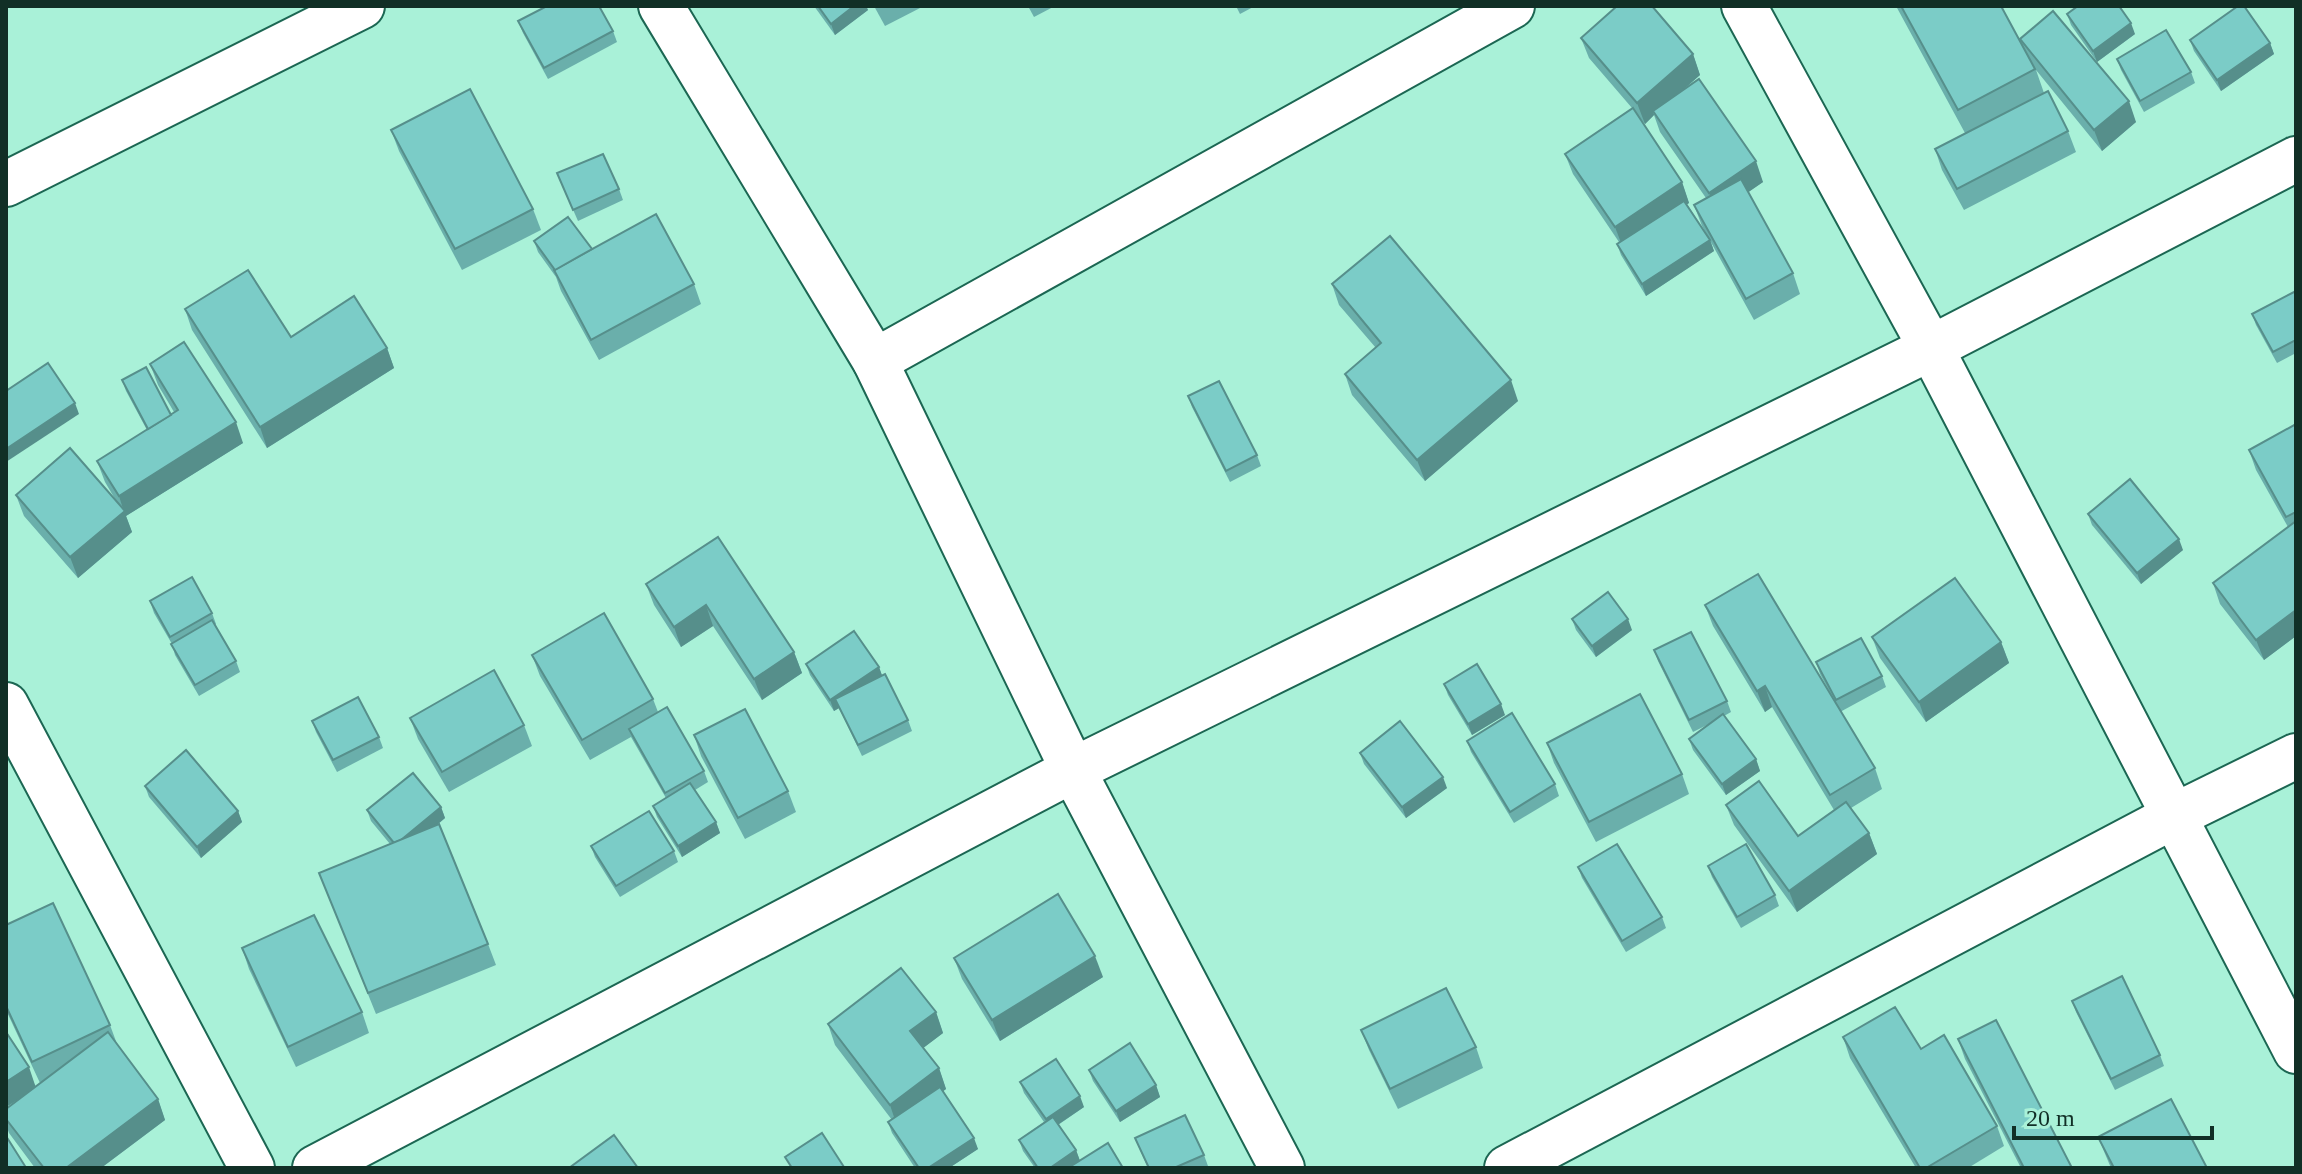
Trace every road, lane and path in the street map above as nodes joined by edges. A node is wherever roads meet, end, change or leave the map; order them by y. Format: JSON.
{"nodes":[{"id":1,"x":362,"y":6,"type":"edge"},
{"id":2,"x":661,"y":6,"type":"edge"},
{"id":3,"x":1512,"y":6,"type":"edge"},
{"id":4,"x":1744,"y":6,"type":"edge"},
{"id":5,"x":2296,"y":159,"type":"edge"},
{"id":6,"x":6,"y":184,"type":"edge"},
{"id":7,"x":1931,"y":348,"type":"junction"},
{"id":8,"x":875,"y":361,"type":"junction"},
{"id":9,"x":6,"y":705,"type":"edge"},
{"id":10,"x":2296,"y":756,"type":"edge"},
{"id":11,"x":1073,"y":770,"type":"junction"},
{"id":12,"x":2174,"y":816,"type":"junction"},
{"id":13,"x":2296,"y":1051,"type":"edge"},
{"id":14,"x":252,"y":1168,"type":"edge"},
{"id":15,"x":315,"y":1168,"type":"edge"},
{"id":16,"x":1282,"y":1168,"type":"edge"},
{"id":17,"x":1507,"y":1168,"type":"edge"}],
"edges":[{"from":1,"to":6,"type":"street"},
{"from":2,"to":8,"type":"street"},
{"from":3,"to":8,"type":"street"},
{"from":4,"to":7,"type":"street"},
{"from":5,"to":7,"type":"street"},
{"from":7,"to":11,"type":"street"},
{"from":7,"to":12,"type":"street"},
{"from":8,"to":11,"type":"street"},
{"from":9,"to":14,"type":"street"},
{"from":10,"to":12,"type":"street"},
{"from":11,"to":15,"type":"street"},
{"from":11,"to":16,"type":"street"},
{"from":12,"to":13,"type":"street"},
{"from":12,"to":17,"type":"street"}]}
